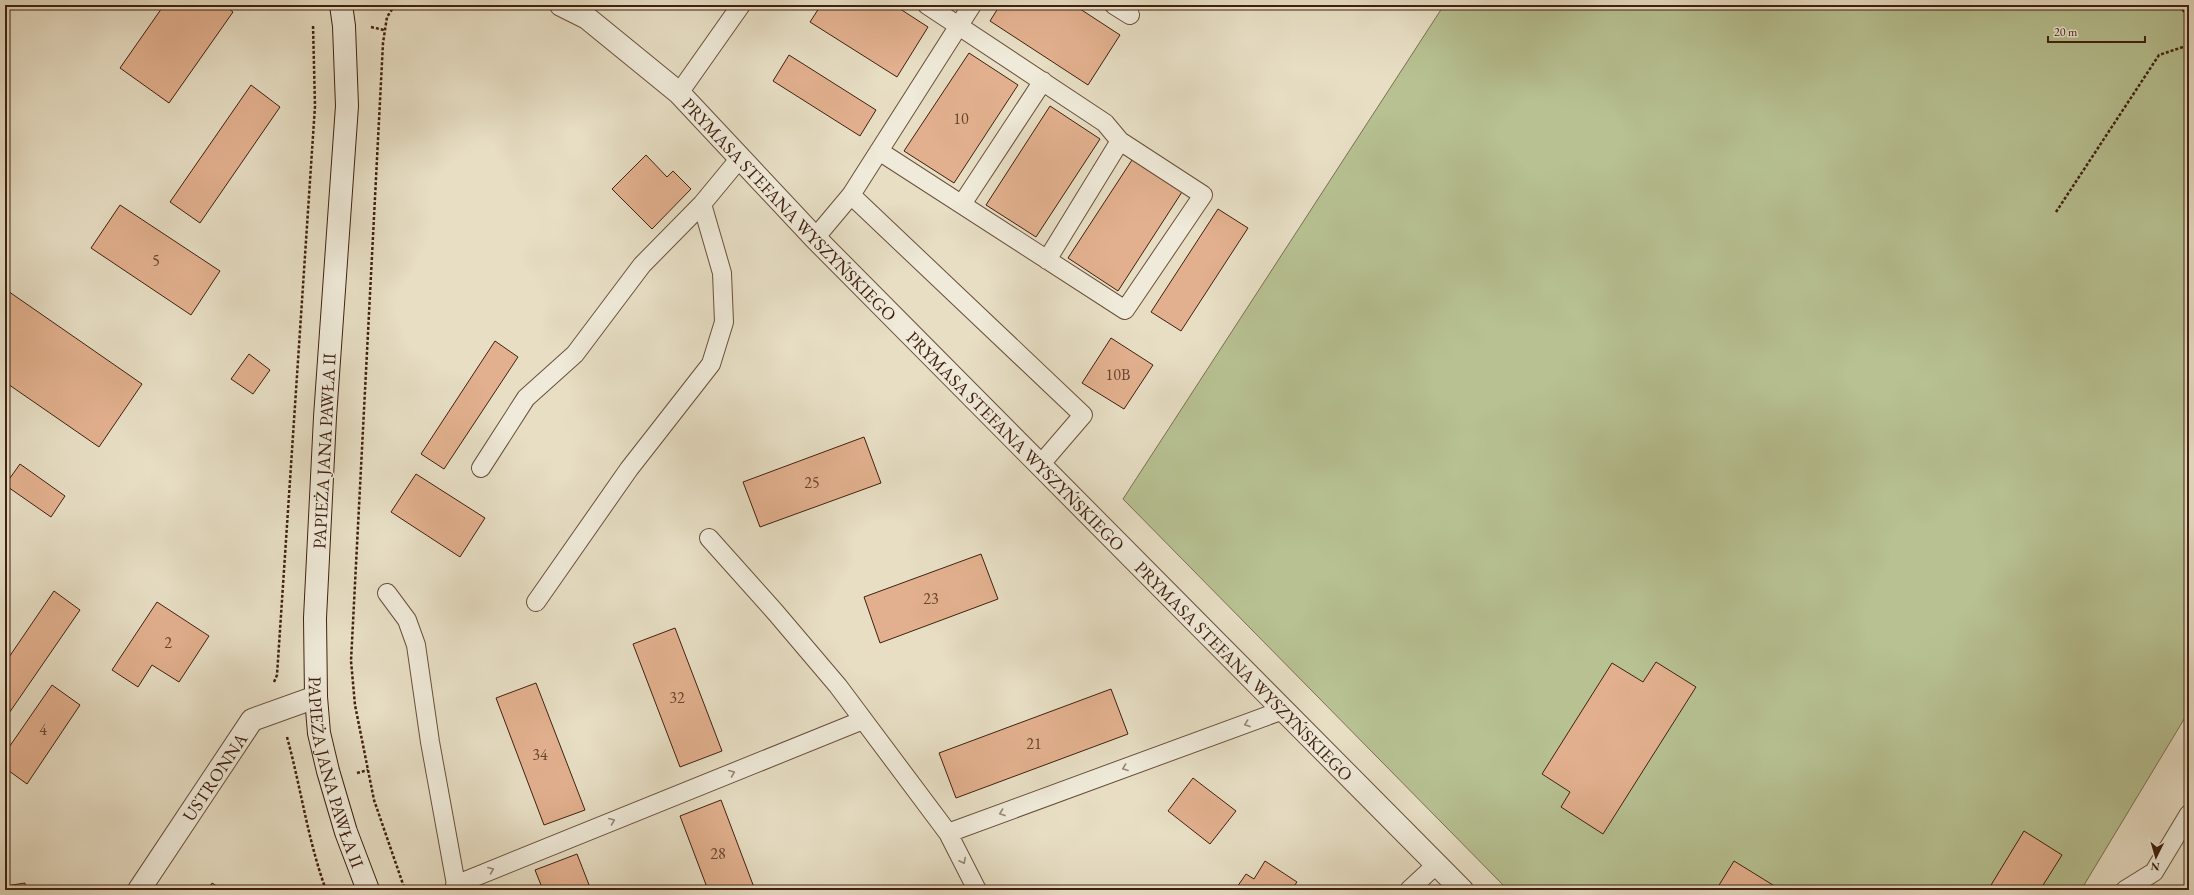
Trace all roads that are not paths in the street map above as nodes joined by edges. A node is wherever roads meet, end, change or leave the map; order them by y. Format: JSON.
{"nodes":[{"id":1,"x":341,"y":5,"type":"edge"},
{"id":2,"x":561,"y":5,"type":"edge"},
{"id":3,"x":741,"y":5,"type":"edge"},
{"id":4,"x":927,"y":5,"type":"edge"},
{"id":5,"x":972,"y":5,"type":"edge"},
{"id":6,"x":1114,"y":5,"type":"edge"},
{"id":7,"x":1130,"y":15,"type":"dead end"},
{"id":8,"x":959,"y":26,"type":"junction"},
{"id":9,"x":1043,"y":82,"type":"junction"},
{"id":10,"x":679,"y":93,"type":"junction"},
{"id":11,"x":1120,"y":141,"type":"junction"},
{"id":12,"x":879,"y":151,"type":"junction"},
{"id":13,"x":740,"y":158,"type":"junction"},
{"id":14,"x":851,"y":195,"type":"junction"},
{"id":15,"x":702,"y":204,"type":"junction"},
{"id":16,"x":962,"y":204,"type":"junction"},
{"id":17,"x":815,"y":238,"type":"junction"},
{"id":18,"x":1047,"y":260,"type":"junction"},
{"id":19,"x":1040,"y":465,"type":"junction"},
{"id":20,"x":481,"y":468,"type":"dead end"},
{"id":21,"x":708,"y":538,"type":"dead end"},
{"id":22,"x":387,"y":593,"type":"dead end"},
{"id":23,"x":536,"y":602,"type":"dead end"},
{"id":24,"x":316,"y":697,"type":"junction"},
{"id":25,"x":1283,"y":710,"type":"junction"},
{"id":26,"x":863,"y":720,"type":"junction"},
{"id":27,"x":2189,"y":814,"type":"edge"},
{"id":28,"x":948,"y":833,"type":"junction"},
{"id":29,"x":1437,"y":864,"type":"junction"},
{"id":30,"x":456,"y":887,"type":"edge"},
{"id":31,"x":139,"y":890,"type":"edge"},
{"id":32,"x":368,"y":890,"type":"edge"},
{"id":33,"x":977,"y":890,"type":"edge"},
{"id":34,"x":1410,"y":890,"type":"edge"},
{"id":35,"x":1462,"y":890,"type":"edge"},
{"id":36,"x":2125,"y":890,"type":"edge"}],
"edges":[{"from":1,"to":24,"type":"street","name":"PAPIEŻA JANA PAWŁA II"},
{"from":2,"to":10,"type":"street","name":"PRYMASA STEFANA WYSZYŃSKIEGO"},
{"from":3,"to":10,"type":"lane"},
{"from":4,"to":8,"type":"lane"},
{"from":5,"to":8,"type":"lane"},
{"from":6,"to":7,"type":"lane"},
{"from":8,"to":9,"type":"lane"},
{"from":8,"to":12,"type":"lane"},
{"from":9,"to":11,"type":"lane"},
{"from":9,"to":16,"type":"lane"},
{"from":10,"to":13,"type":"street","name":"PRYMASA STEFANA WYSZYŃSKIEGO"},
{"from":11,"to":18,"type":"lane"},
{"from":11,"to":18,"type":"lane"},
{"from":12,"to":14,"type":"lane"},
{"from":12,"to":16,"type":"lane"},
{"from":13,"to":15,"type":"lane"},
{"from":13,"to":17,"type":"street","name":"PRYMASA STEFANA WYSZYŃSKIEGO"},
{"from":14,"to":17,"type":"lane"},
{"from":14,"to":19,"type":"lane"},
{"from":15,"to":20,"type":"lane"},
{"from":15,"to":23,"type":"lane"},
{"from":16,"to":18,"type":"lane"},
{"from":17,"to":19,"type":"street","name":"PRYMASA STEFANA WYSZYŃSKIEGO"},
{"from":19,"to":25,"type":"street","name":"PRYMASA STEFANA WYSZYŃSKIEGO"},
{"from":21,"to":26,"type":"lane"},
{"from":22,"to":30,"type":"lane"},
{"from":24,"to":31,"type":"street","name":"USTRONNA"},
{"from":24,"to":32,"type":"street","name":"PAPIEŻA JANA PAWŁA II"},
{"from":25,"to":28,"type":"lane","one_way":true},
{"from":25,"to":29,"type":"street","name":"PRYMASA STEFANA WYSZYŃSKIEGO"},
{"from":26,"to":28,"type":"lane"},
{"from":30,"to":26,"type":"lane","one_way":true},
{"from":27,"to":36,"type":"lane"},
{"from":28,"to":33,"type":"lane","one_way":true},
{"from":29,"to":34,"type":"lane"},
{"from":29,"to":35,"type":"street","name":"PRYMASA STEFANA WYSZYŃSKIEGO"}]}
